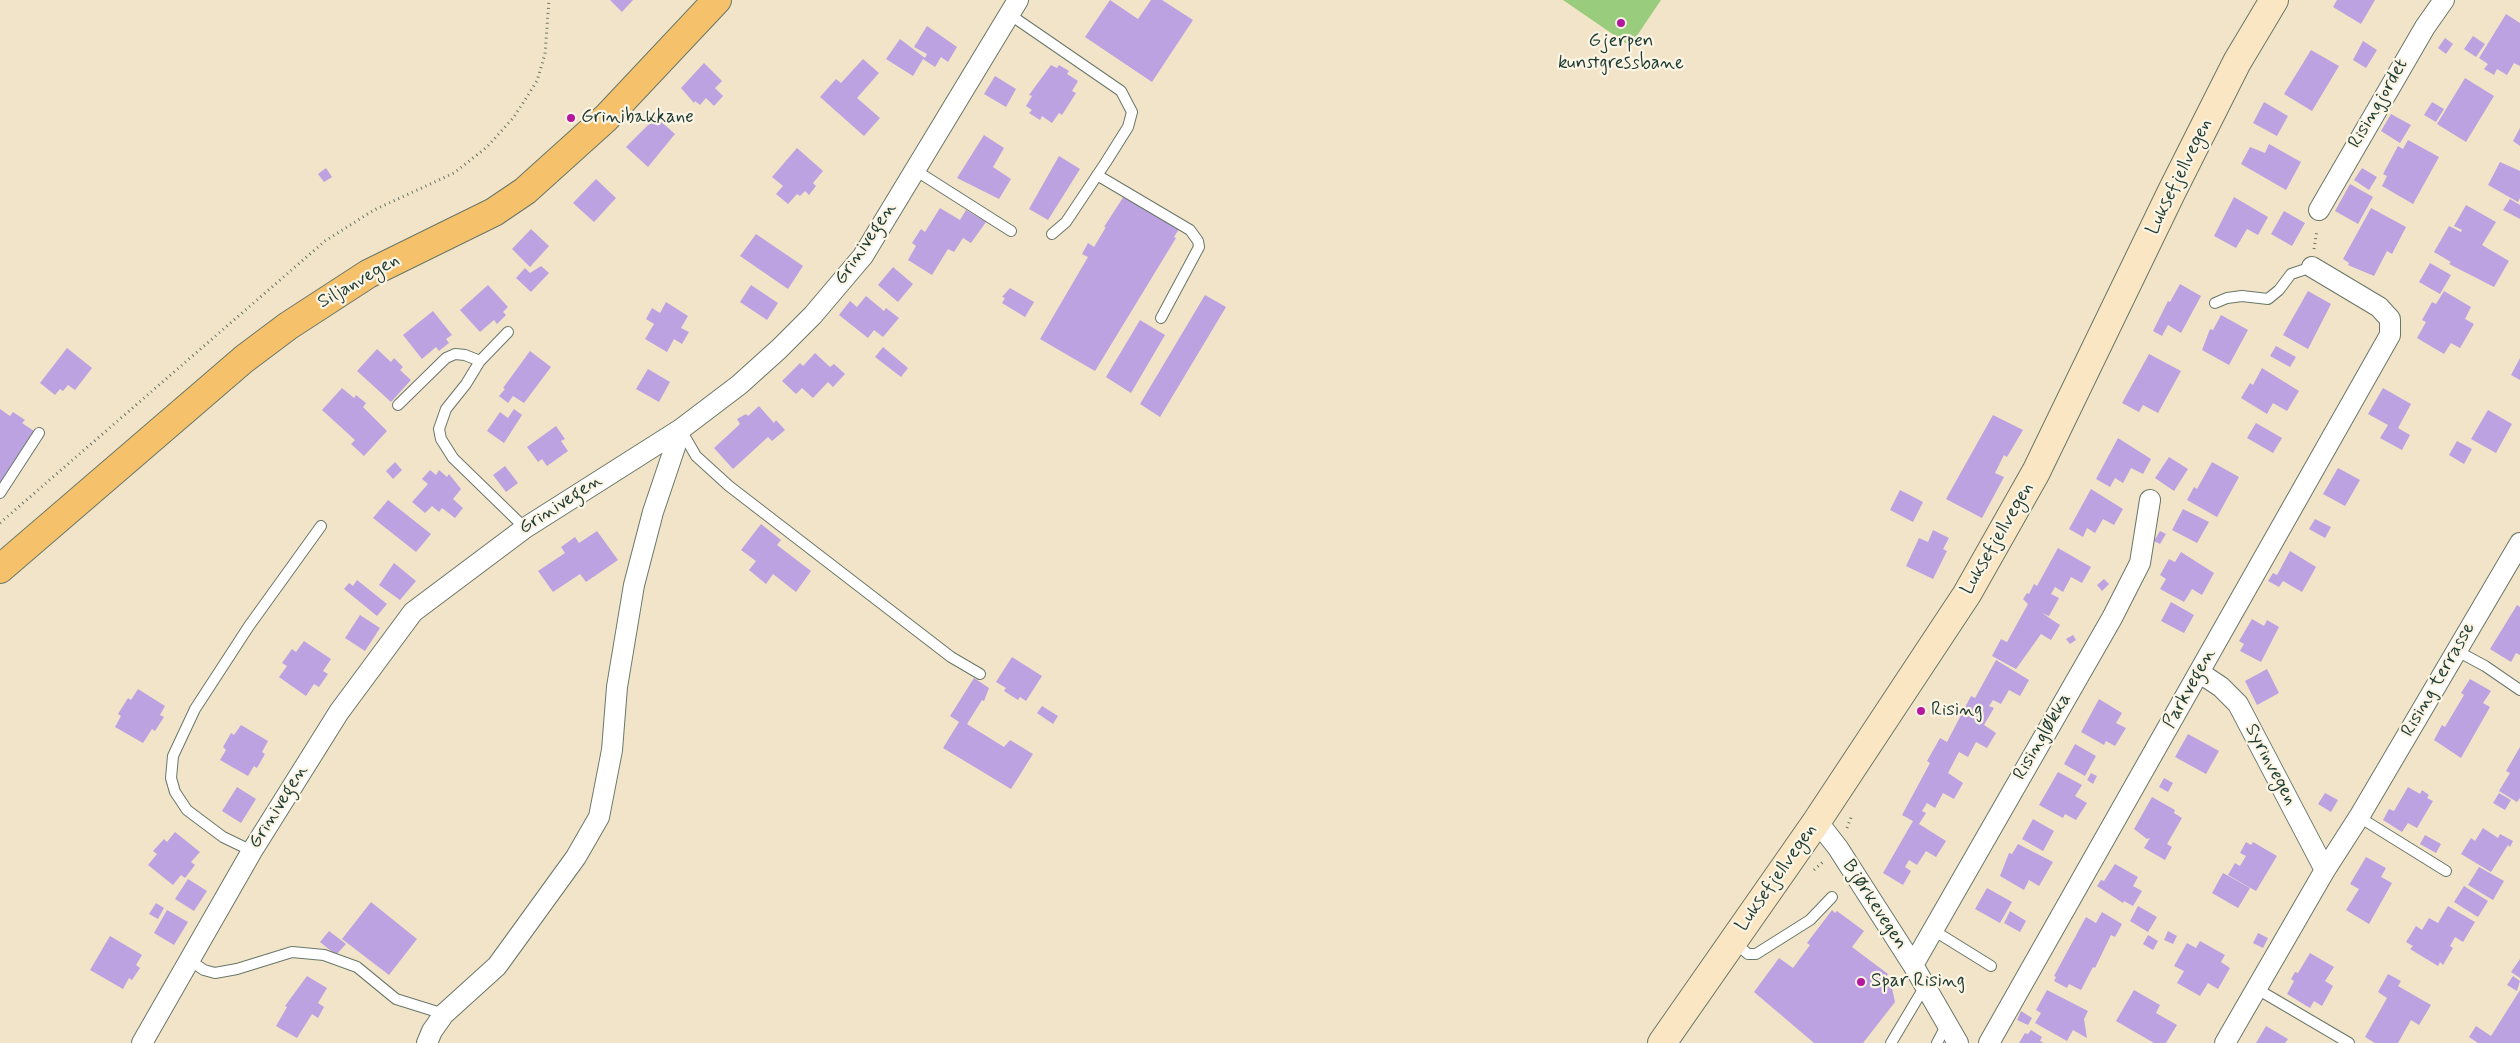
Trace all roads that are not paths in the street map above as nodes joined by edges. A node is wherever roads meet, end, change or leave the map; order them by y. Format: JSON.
{"nodes":[{"id":1,"x":717,"y":0,"type":"edge"},
{"id":2,"x":2274,"y":0,"type":"edge"},
{"id":3,"x":2444,"y":0,"type":"edge"},
{"id":4,"x":1014,"y":7,"type":"edge"},
{"id":5,"x":915,"y":170,"type":"junction"},
{"id":6,"x":1097,"y":175,"type":"junction"},
{"id":7,"x":2319,"y":210,"type":"road end"},
{"id":8,"x":1011,"y":231,"type":"dead end"},
{"id":9,"x":1052,"y":234,"type":"dead end"},
{"id":10,"x":2312,"y":267,"type":"joint"},
{"id":11,"x":2216,"y":303,"type":"dead end"},
{"id":12,"x":1161,"y":318,"type":"dead end"},
{"id":13,"x":508,"y":332,"type":"dead end"},
{"id":14,"x":480,"y":361,"type":"junction"},
{"id":15,"x":398,"y":405,"type":"dead end"},
{"id":16,"x":681,"y":429,"type":"junction"},
{"id":17,"x":39,"y":433,"type":"dead end"},
{"id":18,"x":0,"y":493,"type":"edge"},
{"id":19,"x":2150,"y":500,"type":"dead end"},
{"id":20,"x":321,"y":526,"type":"dead end"},
{"id":21,"x":525,"y":528,"type":"junction"},
{"id":22,"x":2520,"y":543,"type":"edge"},
{"id":23,"x":0,"y":569,"type":"edge"},
{"id":24,"x":2457,"y":652,"type":"junction"},
{"id":25,"x":2200,"y":673,"type":"junction"},
{"id":26,"x":980,"y":674,"type":"dead end"},
{"id":27,"x":2520,"y":690,"type":"edge"},
{"id":28,"x":2359,"y":817,"type":"junction"},
{"id":29,"x":1817,"y":821,"type":"junction"},
{"id":30,"x":252,"y":851,"type":"junction"},
{"id":31,"x":2325,"y":870,"type":"junction"},
{"id":32,"x":2446,"y":871,"type":"dead end"},
{"id":33,"x":1832,"y":896,"type":"dead end"},
{"id":34,"x":1933,"y":930,"type":"junction"},
{"id":35,"x":1733,"y":942,"type":"junction"},
{"id":36,"x":189,"y":960,"type":"junction"},
{"id":37,"x":1913,"y":965,"type":"junction"},
{"id":38,"x":1991,"y":966,"type":"dead end"},
{"id":39,"x":1925,"y":986,"type":"junction"},
{"id":40,"x":2257,"y":989,"type":"junction"},
{"id":41,"x":444,"y":1014,"type":"junction"},
{"id":42,"x":1947,"y":1024,"type":"junction"},
{"id":43,"x":2348,"y":1042,"type":"edge"},
{"id":44,"x":142,"y":1043,"type":"edge"},
{"id":45,"x":427,"y":1043,"type":"edge"},
{"id":46,"x":1662,"y":1043,"type":"edge"},
{"id":47,"x":1891,"y":1043,"type":"edge"},
{"id":48,"x":1937,"y":1043,"type":"edge"},
{"id":49,"x":1958,"y":1043,"type":"edge"},
{"id":50,"x":1989,"y":1043,"type":"edge"},
{"id":51,"x":2226,"y":1043,"type":"edge"}],
"edges":[{"from":1,"to":23,"type":"main road","name":"Siljanvegen"},
{"from":2,"to":29,"type":"main road","name":"Luksefjellvegen"},
{"from":3,"to":7,"type":"street","name":"Risingjordet"},
{"from":4,"to":5,"type":"street","name":"Grinivegen"},
{"from":4,"to":6,"type":"lane"},
{"from":5,"to":8,"type":"lane"},
{"from":5,"to":16,"type":"street","name":"Grinivegen"},
{"from":6,"to":9,"type":"lane"},
{"from":6,"to":12,"type":"lane"},
{"from":10,"to":11,"type":"lane"},
{"from":10,"to":25,"type":"street","name":"Parkvegen"},
{"from":13,"to":14,"type":"lane"},
{"from":14,"to":15,"type":"lane"},
{"from":14,"to":21,"type":"lane"},
{"from":16,"to":21,"type":"street","name":"Grinivegen"},
{"from":16,"to":26,"type":"lane"},
{"from":16,"to":41,"type":"street"},
{"from":17,"to":18,"type":"lane"},
{"from":19,"to":34,"type":"street","name":"Risingløkka"},
{"from":20,"to":30,"type":"lane"},
{"from":21,"to":30,"type":"street","name":"Grinivegen"},
{"from":22,"to":24,"type":"street","name":"Rising terrasse"},
{"from":24,"to":27,"type":"lane"},
{"from":24,"to":28,"type":"street","name":"Rising terrasse"},
{"from":25,"to":31,"type":"street","name":"Syrinvegen"},
{"from":25,"to":50,"type":"street","name":"Parkvegen"},
{"from":28,"to":31,"type":"street","name":"Rising terrasse"},
{"from":28,"to":32,"type":"lane"},
{"from":29,"to":35,"type":"main road","name":"Luksefjellvegen"},
{"from":29,"to":37,"type":"street","name":"Bjørkevegen"},
{"from":30,"to":36,"type":"street","name":"Grinivegen"},
{"from":31,"to":40,"type":"street","name":"Rising terrasse"},
{"from":33,"to":35,"type":"lane"},
{"from":34,"to":37,"type":"street","name":"Risingløkka"},
{"from":34,"to":38,"type":"lane"},
{"from":35,"to":46,"type":"main road","name":"Luksefjellvegen"},
{"from":36,"to":41,"type":"lane"},
{"from":36,"to":44,"type":"street","name":"Grinivegen"},
{"from":37,"to":39,"type":"street","name":"Bjørkevegen"},
{"from":39,"to":42,"type":"street","name":"Bjørkevegen"},
{"from":39,"to":47,"type":"lane"},
{"from":40,"to":43,"type":"lane"},
{"from":40,"to":51,"type":"street","name":"Rising terrasse"},
{"from":41,"to":45,"type":"street"},
{"from":42,"to":48,"type":"lane"},
{"from":42,"to":49,"type":"street","name":"Bjørkevegen"}]}
